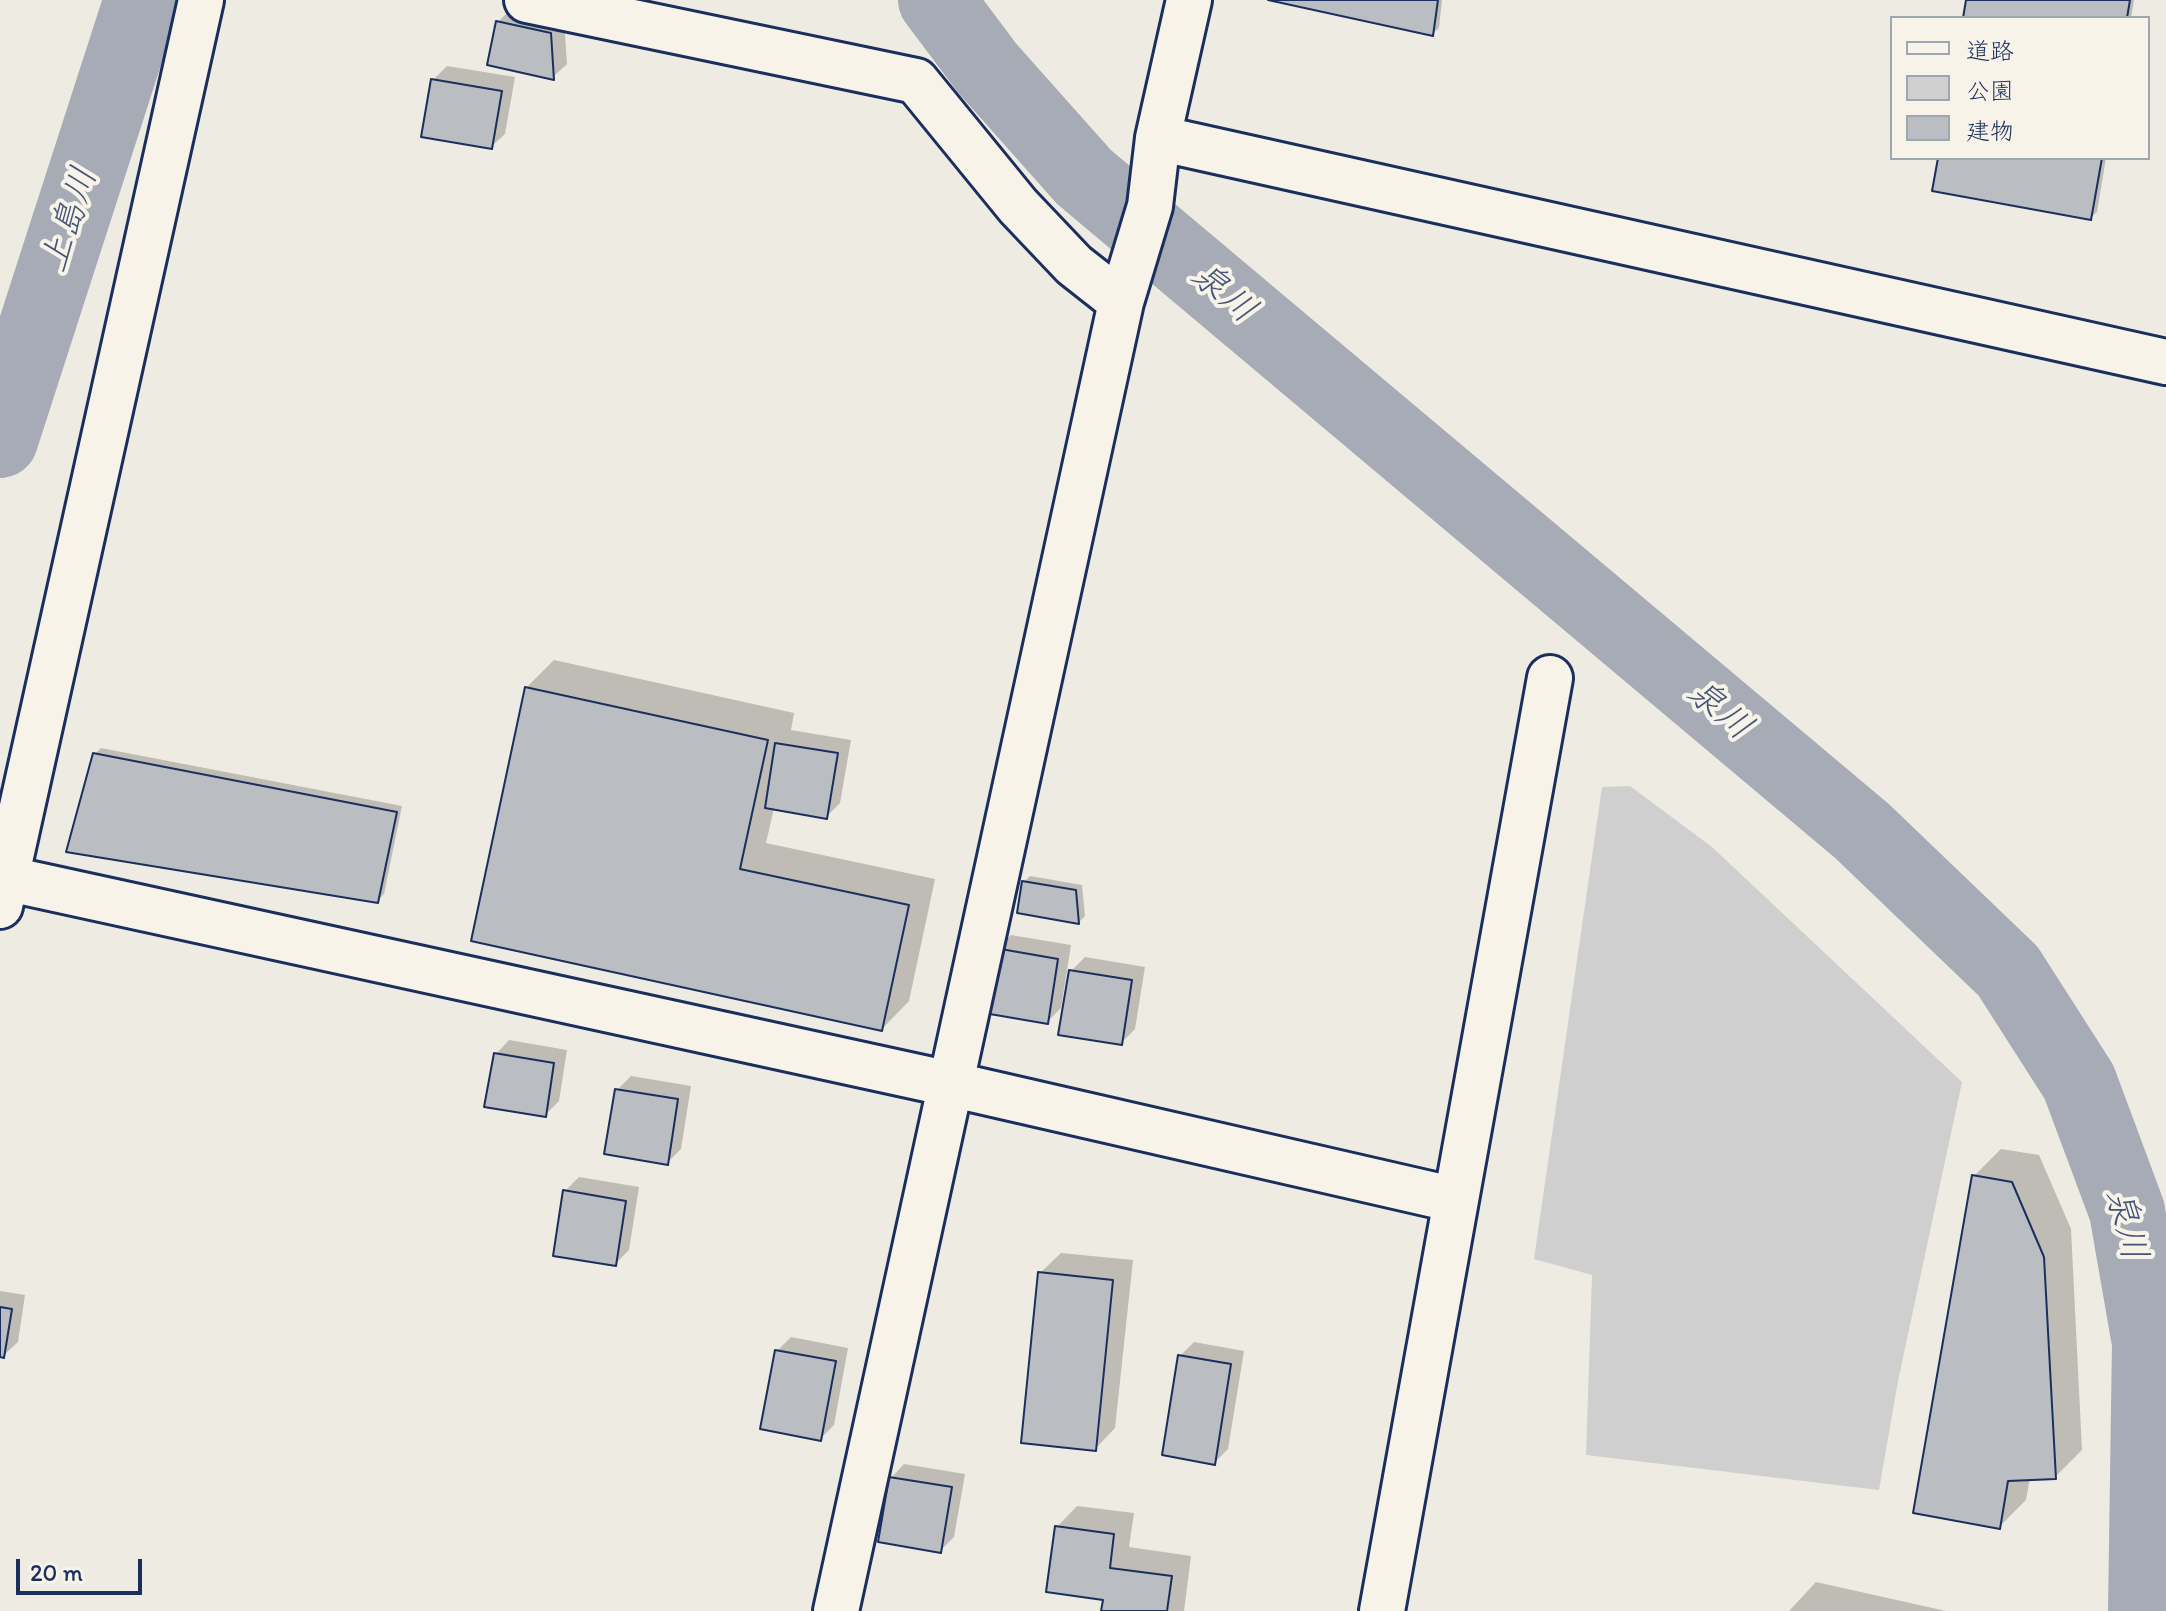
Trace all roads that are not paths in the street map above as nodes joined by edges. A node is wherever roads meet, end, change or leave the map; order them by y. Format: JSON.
{"nodes":[{"id":1,"x":201,"y":0,"type":"edge"},
{"id":2,"x":527,"y":0,"type":"edge"},
{"id":3,"x":1189,"y":0,"type":"edge"},
{"id":4,"x":1158,"y":138,"type":"junction"},
{"id":5,"x":1121,"y":302,"type":"junction"},
{"id":6,"x":2166,"y":362,"type":"edge"},
{"id":7,"x":1550,"y":678,"type":"dead end"},
{"id":8,"x":2,"y":887,"type":"edge"},
{"id":9,"x":950,"y":1084,"type":"junction"},
{"id":10,"x":1456,"y":1200,"type":"junction"},
{"id":11,"x":836,"y":1611,"type":"edge"},
{"id":12,"x":1382,"y":1611,"type":"edge"}],
"edges":[{"from":1,"to":8,"type":"street"},
{"from":2,"to":5,"type":"street"},
{"from":3,"to":4,"type":"street"},
{"from":4,"to":5,"type":"street"},
{"from":4,"to":6,"type":"street"},
{"from":5,"to":9,"type":"street"},
{"from":7,"to":10,"type":"street"},
{"from":8,"to":9,"type":"street"},
{"from":9,"to":10,"type":"street"},
{"from":9,"to":11,"type":"street"},
{"from":10,"to":12,"type":"street"}]}
